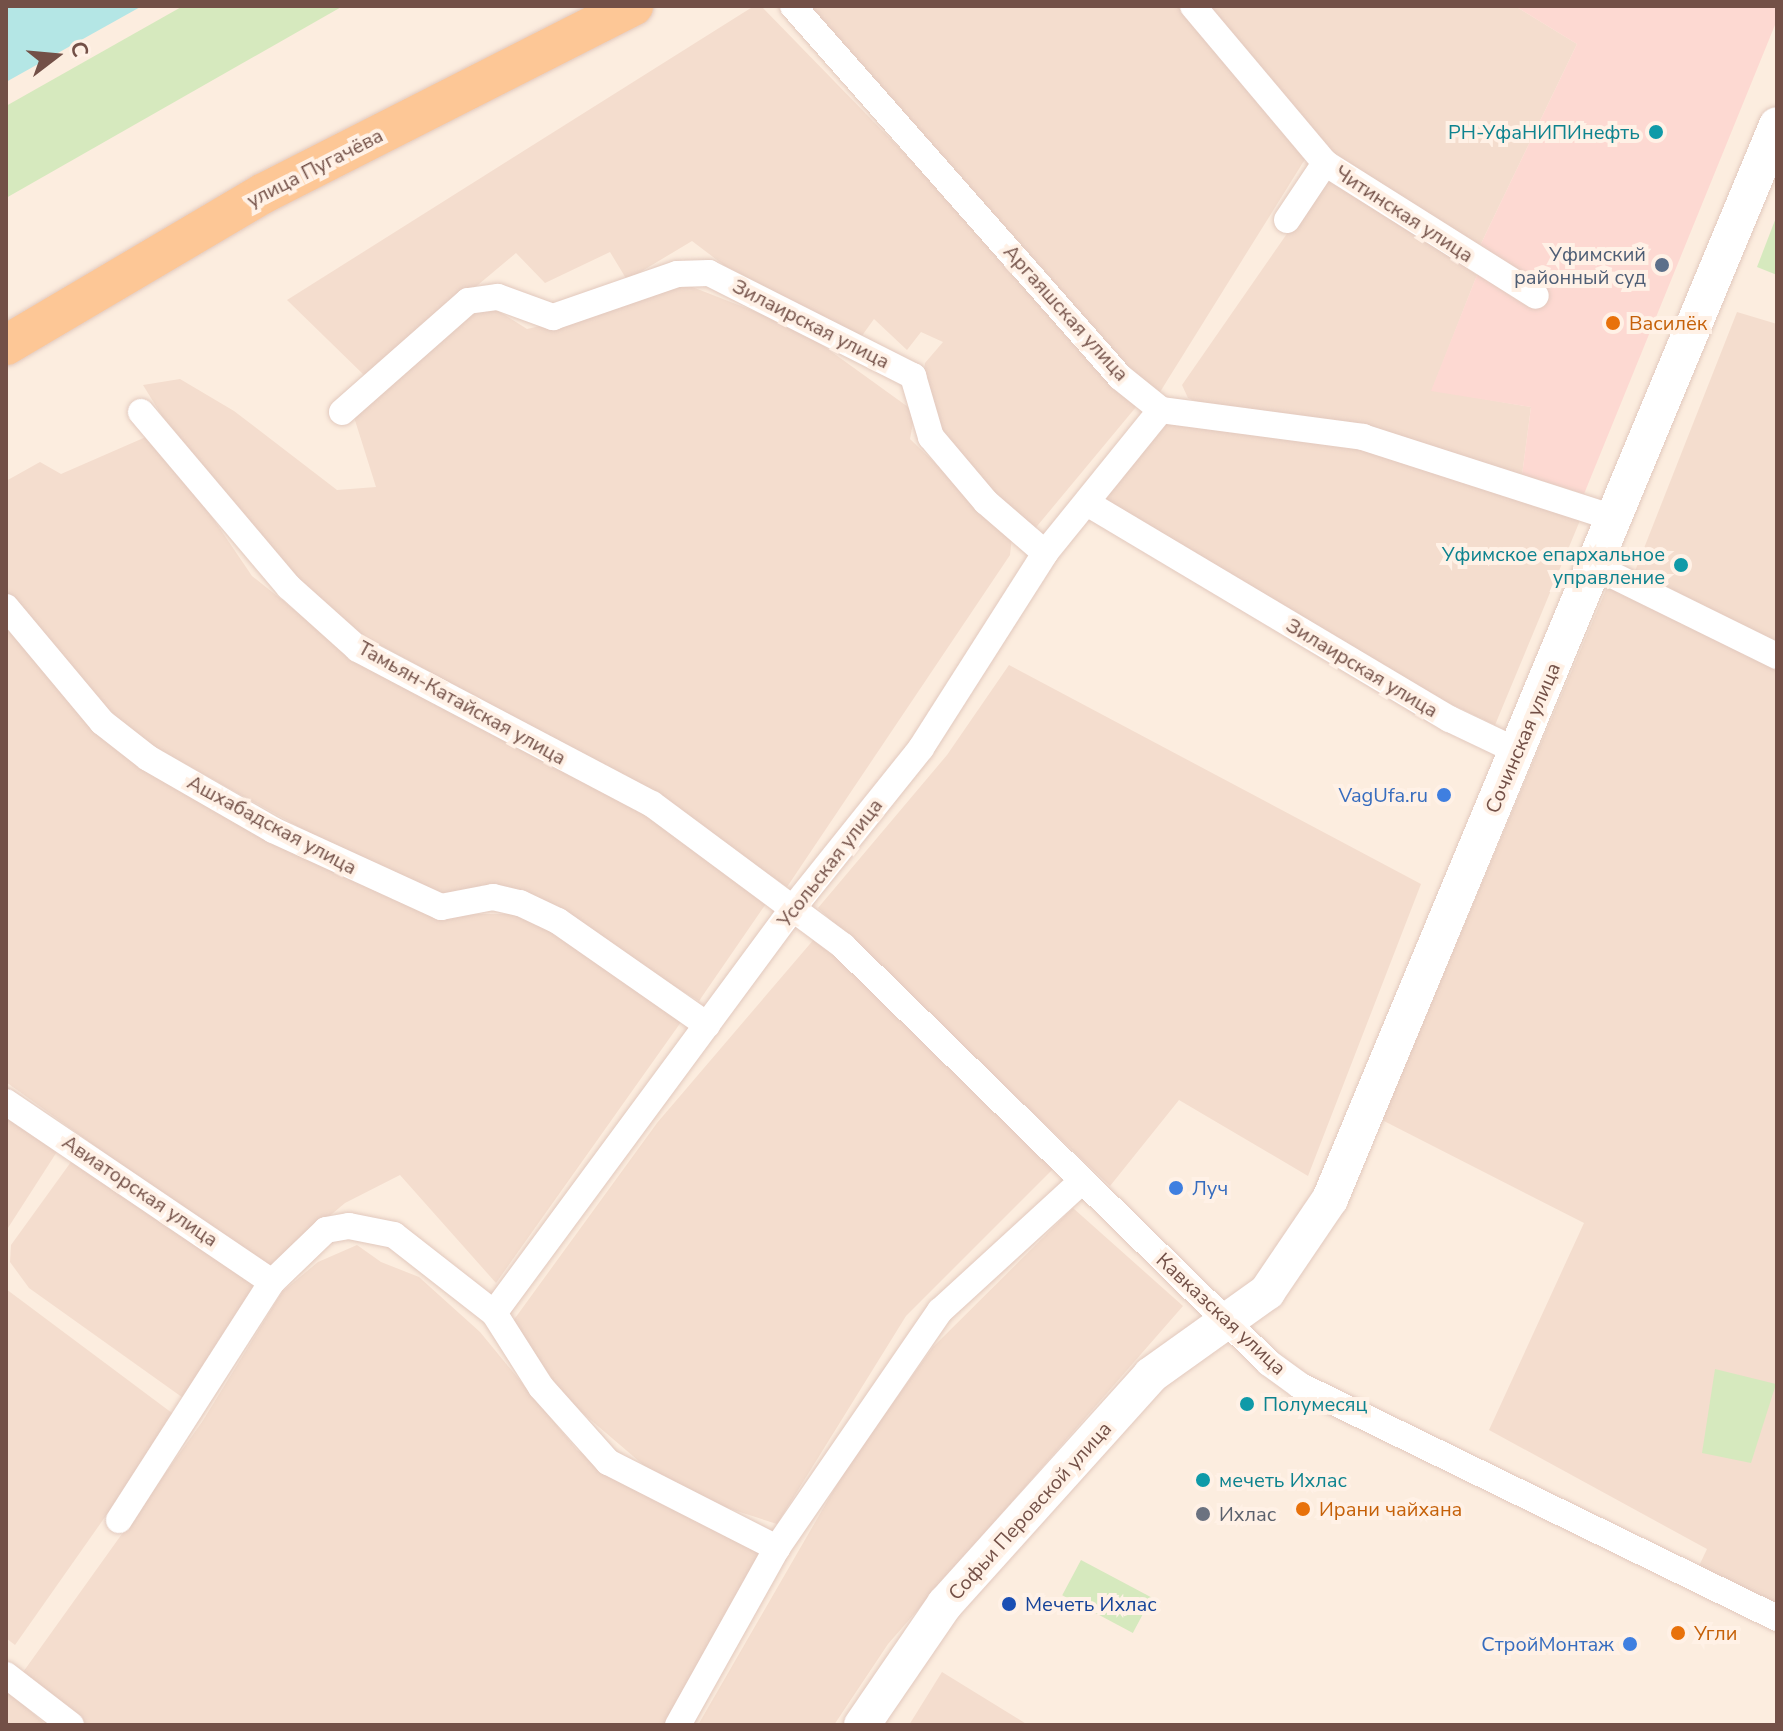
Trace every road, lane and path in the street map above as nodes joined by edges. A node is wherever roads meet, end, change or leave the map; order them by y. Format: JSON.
{"nodes":[{"id":1,"x":633,"y":6,"type":"edge"},
{"id":2,"x":793,"y":6,"type":"edge"},
{"id":3,"x":1193,"y":6,"type":"edge"},
{"id":4,"x":1777,"y":125,"type":"edge"},
{"id":5,"x":1325,"y":163,"type":"junction"},
{"id":6,"x":1287,"y":220,"type":"dead end"},
{"id":7,"x":1536,"y":296,"type":"dead end"},
{"id":8,"x":6,"y":345,"type":"edge"},
{"id":9,"x":1161,"y":410,"type":"junction"},
{"id":10,"x":141,"y":412,"type":"dead end"},
{"id":11,"x":342,"y":412,"type":"dead end"},
{"id":12,"x":1087,"y":503,"type":"junction"},
{"id":13,"x":1614,"y":518,"type":"junction"},
{"id":14,"x":1045,"y":553,"type":"junction"},
{"id":15,"x":1594,"y":566,"type":"junction"},
{"id":16,"x":6,"y":607,"type":"edge"},
{"id":17,"x":1777,"y":656,"type":"edge"},
{"id":18,"x":1517,"y":751,"type":"junction"},
{"id":19,"x":793,"y":908,"type":"junction"},
{"id":20,"x":707,"y":1025,"type":"junction"},
{"id":21,"x":6,"y":1102,"type":"edge"},
{"id":22,"x":1082,"y":1181,"type":"junction"},
{"id":23,"x":272,"y":1282,"type":"junction"},
{"id":24,"x":494,"y":1313,"type":"junction"},
{"id":25,"x":1224,"y":1321,"type":"junction"},
{"id":26,"x":119,"y":1520,"type":"dead end"},
{"id":27,"x":777,"y":1548,"type":"junction"},
{"id":28,"x":1777,"y":1618,"type":"edge"},
{"id":29,"x":6,"y":1675,"type":"edge"},
{"id":30,"x":71,"y":1725,"type":"edge"},
{"id":31,"x":678,"y":1725,"type":"edge"},
{"id":32,"x":862,"y":1725,"type":"edge"}],
"edges":[{"from":1,"to":8,"type":"main road","name":"улица Пугачёва"},
{"from":2,"to":9,"type":"street","name":"Аргаяшская улица"},
{"from":3,"to":5,"type":"street","name":"Читинская улица"},
{"from":4,"to":13,"type":"main road","name":"Сочинская улица"},
{"from":5,"to":6,"type":"street"},
{"from":5,"to":7,"type":"street","name":"Читинская улица"},
{"from":9,"to":12,"type":"street","name":"Усольская улица"},
{"from":9,"to":13,"type":"street"},
{"from":10,"to":19,"type":"street","name":"Тамьян-Катайская улица"},
{"from":11,"to":14,"type":"street","name":"Зилаирская улица"},
{"from":12,"to":14,"type":"street","name":"Усольская улица"},
{"from":12,"to":18,"type":"street","name":"Зилаирская улица"},
{"from":13,"to":15,"type":"main road","name":"Сочинская улица"},
{"from":14,"to":19,"type":"street","name":"Усольская улица"},
{"from":15,"to":17,"type":"street"},
{"from":15,"to":18,"type":"main road","name":"Сочинская улица"},
{"from":16,"to":20,"type":"street","name":"Ашхабадская улица"},
{"from":18,"to":25,"type":"main road","name":"Сочинская улица"},
{"from":19,"to":20,"type":"street","name":"Усольская улица"},
{"from":19,"to":22,"type":"street","name":"Кавказская улица"},
{"from":20,"to":24,"type":"street","name":"Усольская улица"},
{"from":21,"to":23,"type":"street","name":"Авиаторская улица"},
{"from":22,"to":25,"type":"street","name":"Кавказская улица"},
{"from":22,"to":27,"type":"street"},
{"from":23,"to":24,"type":"street"},
{"from":23,"to":26,"type":"street"},
{"from":24,"to":27,"type":"street"},
{"from":25,"to":28,"type":"street","name":"Кавказская улица"},
{"from":25,"to":32,"type":"main road","name":"Софьи Перовской улица"},
{"from":27,"to":31,"type":"street"},
{"from":29,"to":30,"type":"street"}]}
